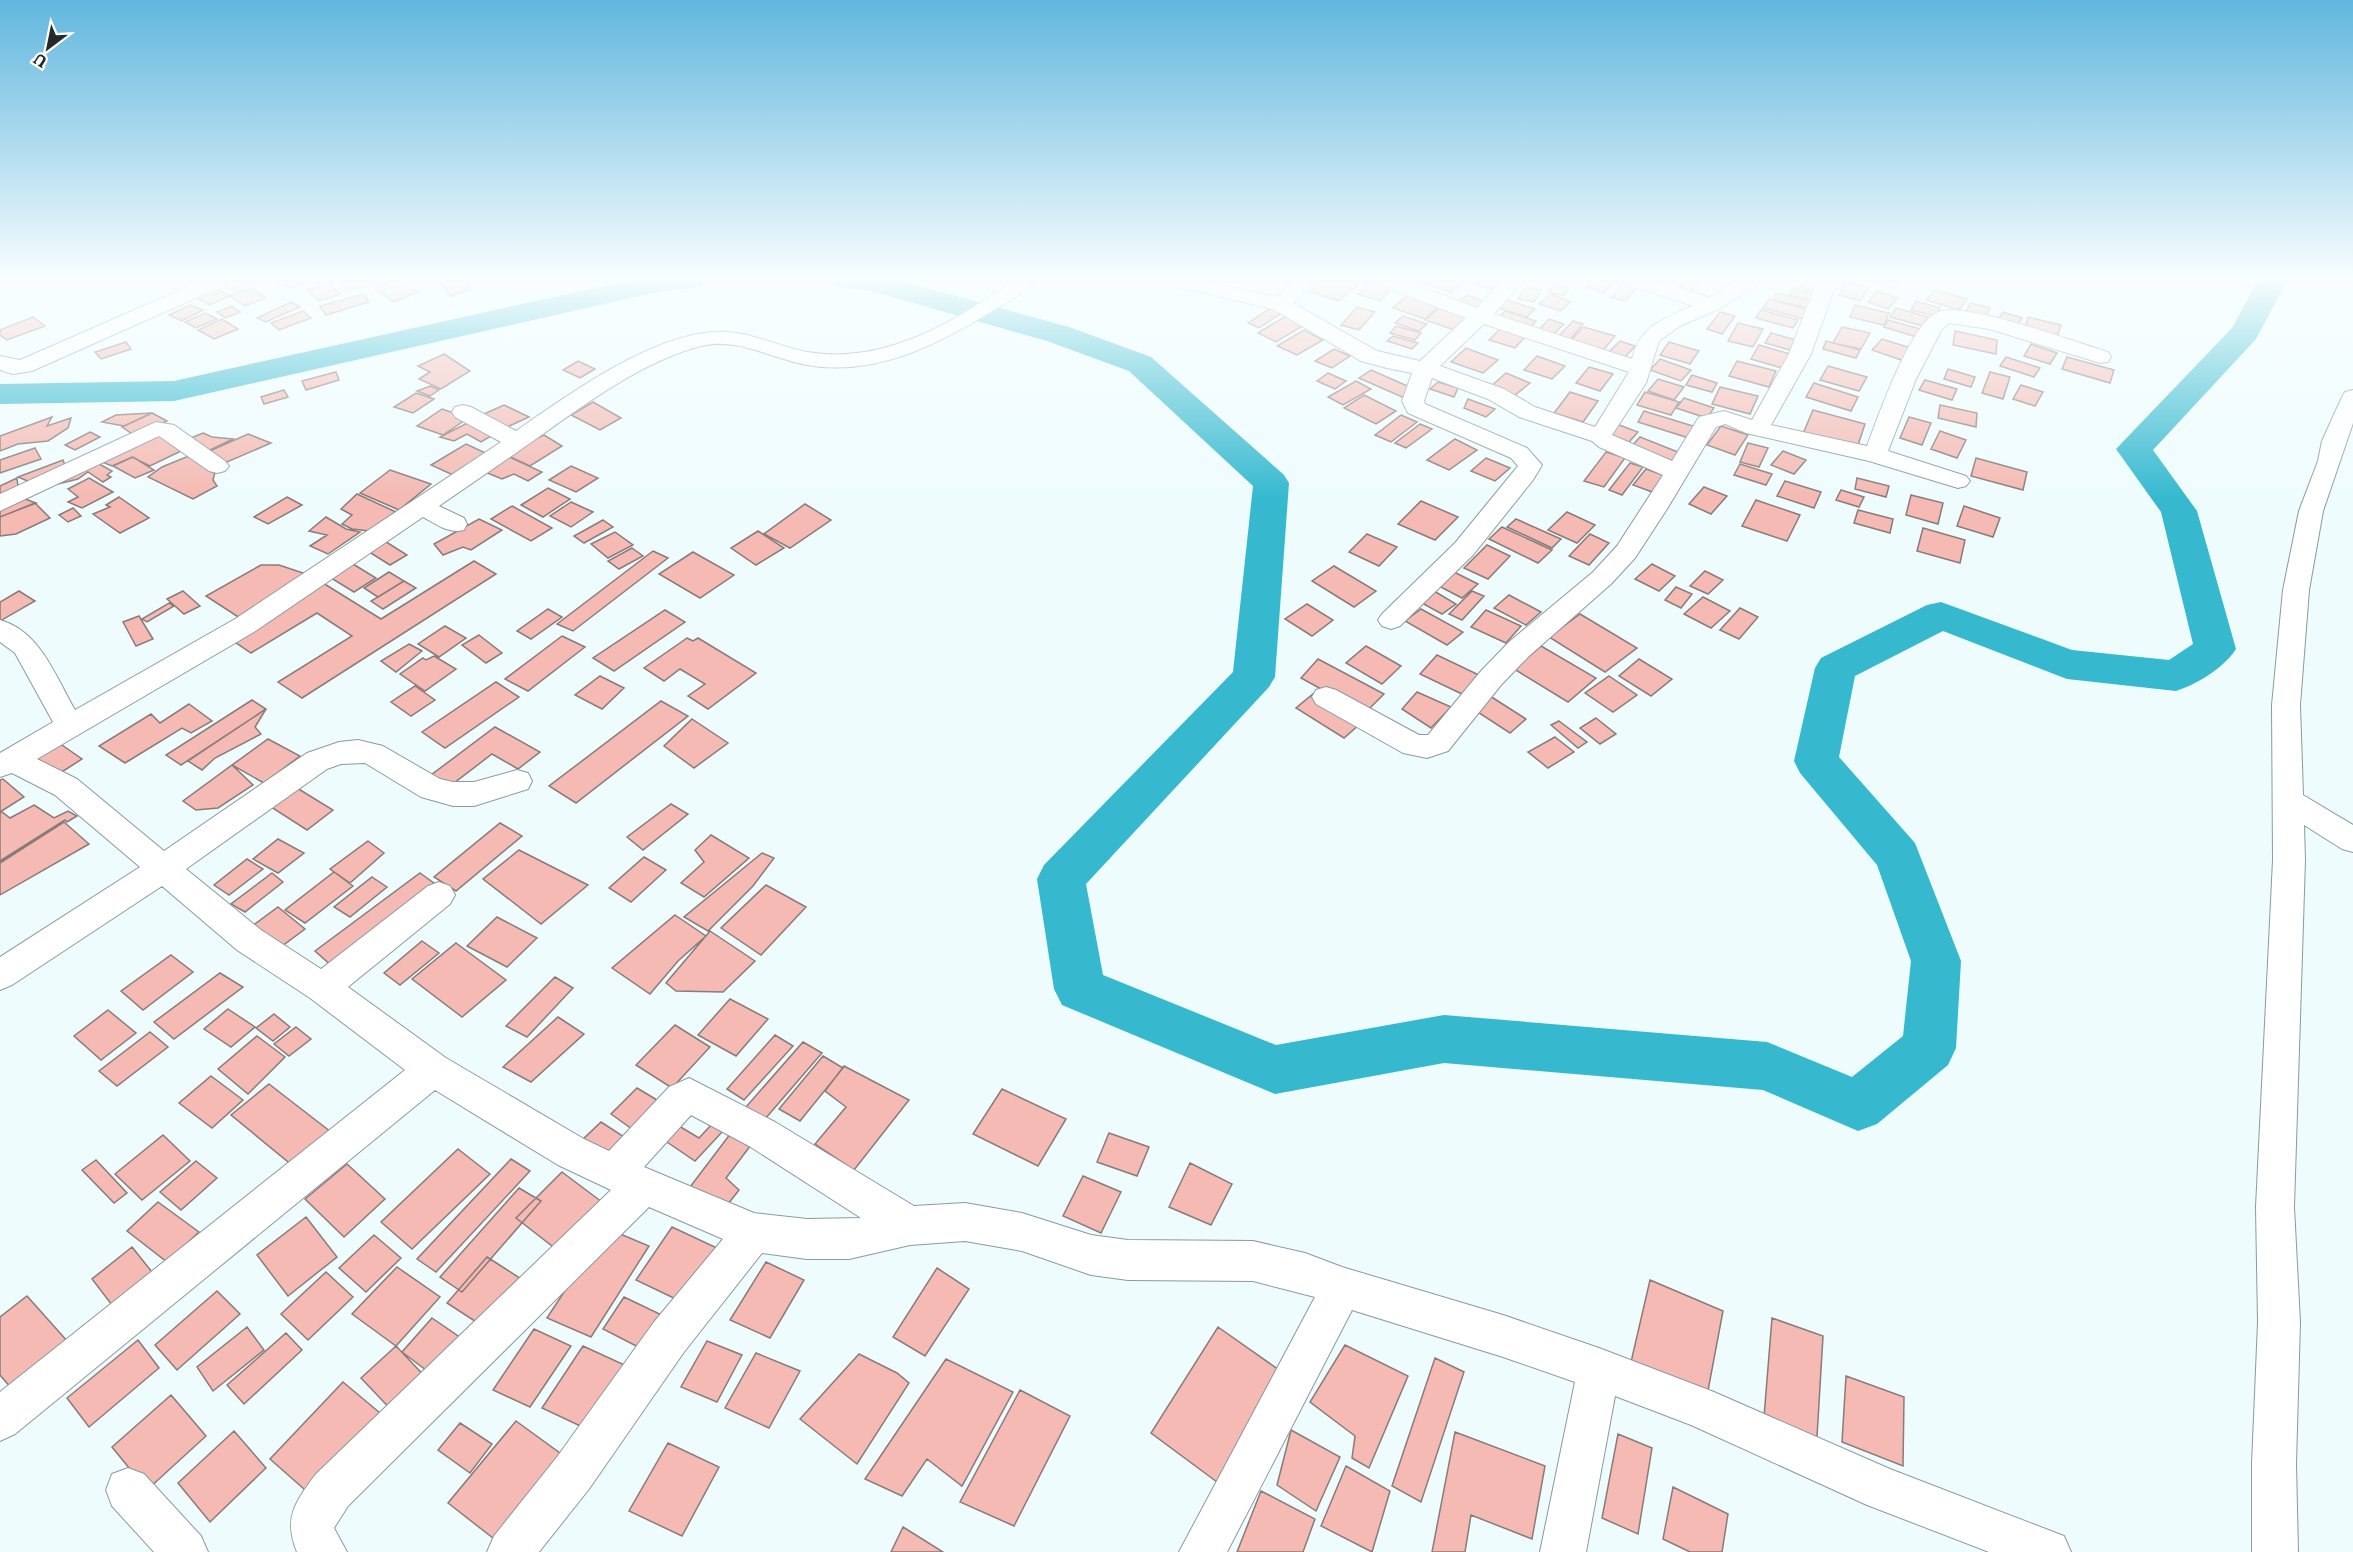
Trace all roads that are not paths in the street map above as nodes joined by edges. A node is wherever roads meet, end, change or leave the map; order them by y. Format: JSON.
{"nodes":[{"id":1,"x":53,"y":353,"type":"edge"},
{"id":2,"x":662,"y":353,"type":"edge"},
{"id":3,"x":789,"y":353,"type":"edge"},
{"id":4,"x":887,"y":353,"type":"edge"},
{"id":5,"x":1365,"y":353,"type":"edge"},
{"id":6,"x":1440,"y":353,"type":"edge"},
{"id":7,"x":1594,"y":353,"type":"edge"},
{"id":8,"x":1644,"y":353,"type":"edge"},
{"id":9,"x":1800,"y":353,"type":"edge"},
{"id":10,"x":1917,"y":353,"type":"edge"},
{"id":11,"x":2088,"y":353,"type":"edge"},
{"id":12,"x":2100,"y":357,"type":"dead end"},
{"id":13,"x":0,"y":362,"type":"edge"},
{"id":14,"x":1425,"y":368,"type":"junction"},
{"id":15,"x":1641,"y":369,"type":"junction"},
{"id":16,"x":2353,"y":397,"type":"edge"},
{"id":17,"x":463,"y":411,"type":"dead end"},
{"id":18,"x":1754,"y":428,"type":"junction"},
{"id":19,"x":1600,"y":436,"type":"junction"},
{"id":20,"x":517,"y":441,"type":"junction"},
{"id":21,"x":2344,"y":447,"type":"edge"},
{"id":22,"x":1875,"y":455,"type":"junction"},
{"id":23,"x":217,"y":466,"type":"dead end"},
{"id":24,"x":1677,"y":472,"type":"junction"},
{"id":25,"x":1958,"y":481,"type":"dead end"},
{"id":26,"x":0,"y":503,"type":"edge"},
{"id":27,"x":422,"y":507,"type":"junction"},
{"id":28,"x":455,"y":524,"type":"dead end"},
{"id":29,"x":1391,"y":620,"type":"dead end"},
{"id":30,"x":0,"y":629,"type":"edge"},
{"id":31,"x":1326,"y":697,"type":"dead end"},
{"id":32,"x":69,"y":725,"type":"junction"},
{"id":33,"x":6,"y":763,"type":"edge"},
{"id":34,"x":516,"y":781,"type":"dead end"},
{"id":35,"x":2289,"y":801,"type":"junction"},
{"id":36,"x":2353,"y":840,"type":"edge"},
{"id":37,"x":162,"y":869,"type":"junction"},
{"id":38,"x":439,"y":895,"type":"dead end"},
{"id":39,"x":0,"y":975,"type":"edge"},
{"id":40,"x":322,"y":988,"type":"junction"},
{"id":41,"x":433,"y":1070,"type":"junction"},
{"id":42,"x":628,"y":1179,"type":"junction"},
{"id":43,"x":910,"y":1226,"type":"junction"},
{"id":44,"x":754,"y":1232,"type":"junction"},
{"id":45,"x":1342,"y":1287,"type":"junction"},
{"id":46,"x":1599,"y":1369,"type":"junction"},
{"id":47,"x":0,"y":1419,"type":"edge"},
{"id":48,"x":128,"y":1490,"type":"dead end"},
{"id":49,"x":185,"y":1552,"type":"edge"},
{"id":50,"x":324,"y":1552,"type":"edge"},
{"id":51,"x":510,"y":1552,"type":"edge"},
{"id":52,"x":1202,"y":1552,"type":"edge"},
{"id":53,"x":1563,"y":1552,"type":"edge"},
{"id":54,"x":2048,"y":1552,"type":"edge"},
{"id":55,"x":2276,"y":1552,"type":"edge"}],
"edges":[{"from":1,"to":13,"type":"street"},
{"from":2,"to":20,"type":"street"},
{"from":3,"to":4,"type":"street"},
{"from":5,"to":14,"type":"street"},
{"from":6,"to":14,"type":"street"},
{"from":7,"to":15,"type":"street"},
{"from":8,"to":15,"type":"street"},
{"from":9,"to":18,"type":"street"},
{"from":10,"to":22,"type":"street"},
{"from":11,"to":12,"type":"street"},
{"from":14,"to":19,"type":"street"},
{"from":14,"to":29,"type":"street"},
{"from":15,"to":19,"type":"street"},
{"from":16,"to":21,"type":"street"},
{"from":17,"to":20,"type":"street"},
{"from":18,"to":22,"type":"street"},
{"from":18,"to":24,"type":"street"},
{"from":19,"to":24,"type":"street"},
{"from":20,"to":27,"type":"street"},
{"from":21,"to":35,"type":"street"},
{"from":22,"to":25,"type":"street"},
{"from":23,"to":26,"type":"street"},
{"from":24,"to":31,"type":"street"},
{"from":27,"to":28,"type":"street"},
{"from":27,"to":32,"type":"street"},
{"from":30,"to":32,"type":"street"},
{"from":32,"to":33,"type":"street"},
{"from":33,"to":37,"type":"street"},
{"from":34,"to":37,"type":"street"},
{"from":35,"to":36,"type":"street"},
{"from":35,"to":55,"type":"street"},
{"from":37,"to":39,"type":"street"},
{"from":37,"to":40,"type":"street"},
{"from":38,"to":40,"type":"street"},
{"from":40,"to":41,"type":"street"},
{"from":41,"to":42,"type":"street"},
{"from":41,"to":47,"type":"street"},
{"from":42,"to":43,"type":"street"},
{"from":42,"to":44,"type":"street"},
{"from":42,"to":50,"type":"street"},
{"from":43,"to":44,"type":"street"},
{"from":43,"to":45,"type":"street"},
{"from":44,"to":51,"type":"street"},
{"from":45,"to":46,"type":"street"},
{"from":45,"to":52,"type":"street"},
{"from":46,"to":53,"type":"street"},
{"from":46,"to":54,"type":"street"},
{"from":48,"to":49,"type":"street"}]}
